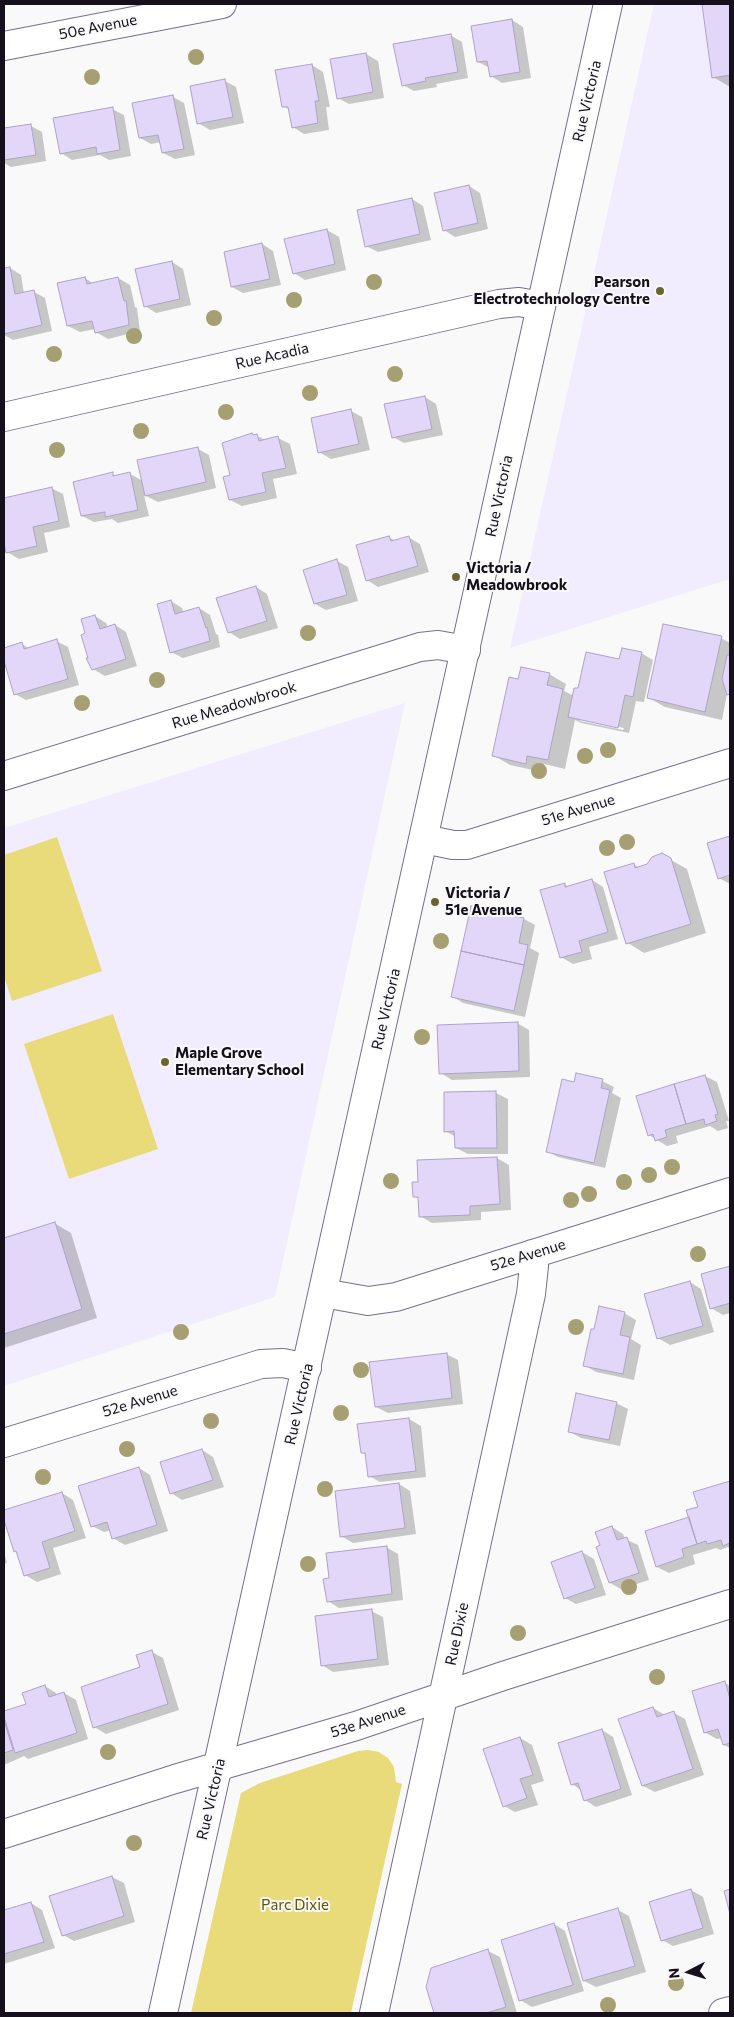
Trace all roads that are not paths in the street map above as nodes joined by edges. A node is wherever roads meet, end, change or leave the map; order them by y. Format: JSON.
{"nodes":[{"id":1,"x":222,"y":4,"type":"edge"},
{"id":2,"x":608,"y":4,"type":"edge"},
{"id":3,"x":4,"y":46,"type":"edge"},
{"id":4,"x":541,"y":306,"type":"junction"},
{"id":5,"x":4,"y":417,"type":"edge"},
{"id":6,"x":466,"y":650,"type":"junction"},
{"id":7,"x":730,"y":763,"type":"edge"},
{"id":8,"x":4,"y":776,"type":"edge"},
{"id":9,"x":424,"y":839,"type":"junction"},
{"id":10,"x":730,"y":1192,"type":"edge"},
{"id":11,"x":532,"y":1254,"type":"junction"},
{"id":12,"x":323,"y":1293,"type":"junction"},
{"id":13,"x":307,"y":1368,"type":"junction"},
{"id":14,"x":4,"y":1444,"type":"edge"},
{"id":15,"x":730,"y":1604,"type":"edge"},
{"id":16,"x":443,"y":1697,"type":"junction"},
{"id":17,"x":218,"y":1766,"type":"junction"},
{"id":18,"x":4,"y":1834,"type":"edge"},
{"id":19,"x":730,"y":2011,"type":"edge"},
{"id":20,"x":162,"y":2013,"type":"edge"},
{"id":21,"x":374,"y":2013,"type":"edge"},
{"id":22,"x":723,"y":2013,"type":"edge"}],
"edges":[{"from":1,"to":3,"type":"street","name":"50e Avenue"},
{"from":2,"to":4,"type":"street","name":"Rue Victoria"},
{"from":4,"to":5,"type":"street","name":"Rue Acadia"},
{"from":4,"to":6,"type":"street","name":"Rue Victoria"},
{"from":6,"to":8,"type":"street","name":"Rue Meadowbrook"},
{"from":6,"to":9,"type":"street","name":"Rue Victoria"},
{"from":7,"to":9,"type":"street","name":"51e Avenue"},
{"from":9,"to":12,"type":"street","name":"Rue Victoria"},
{"from":10,"to":11,"type":"street","name":"52e Avenue"},
{"from":11,"to":12,"type":"street","name":"52e Avenue"},
{"from":11,"to":16,"type":"street","name":"Rue Dixie"},
{"from":12,"to":13,"type":"street","name":"Rue Victoria"},
{"from":13,"to":14,"type":"street","name":"52e Avenue"},
{"from":13,"to":17,"type":"street","name":"Rue Victoria"},
{"from":15,"to":16,"type":"street","name":"53e Avenue"},
{"from":16,"to":17,"type":"street","name":"53e Avenue"},
{"from":16,"to":21,"type":"street","name":"Rue Dixie"},
{"from":17,"to":18,"type":"street","name":"53e Avenue"},
{"from":17,"to":20,"type":"street","name":"Rue Victoria"},
{"from":19,"to":22,"type":"street"}]}
